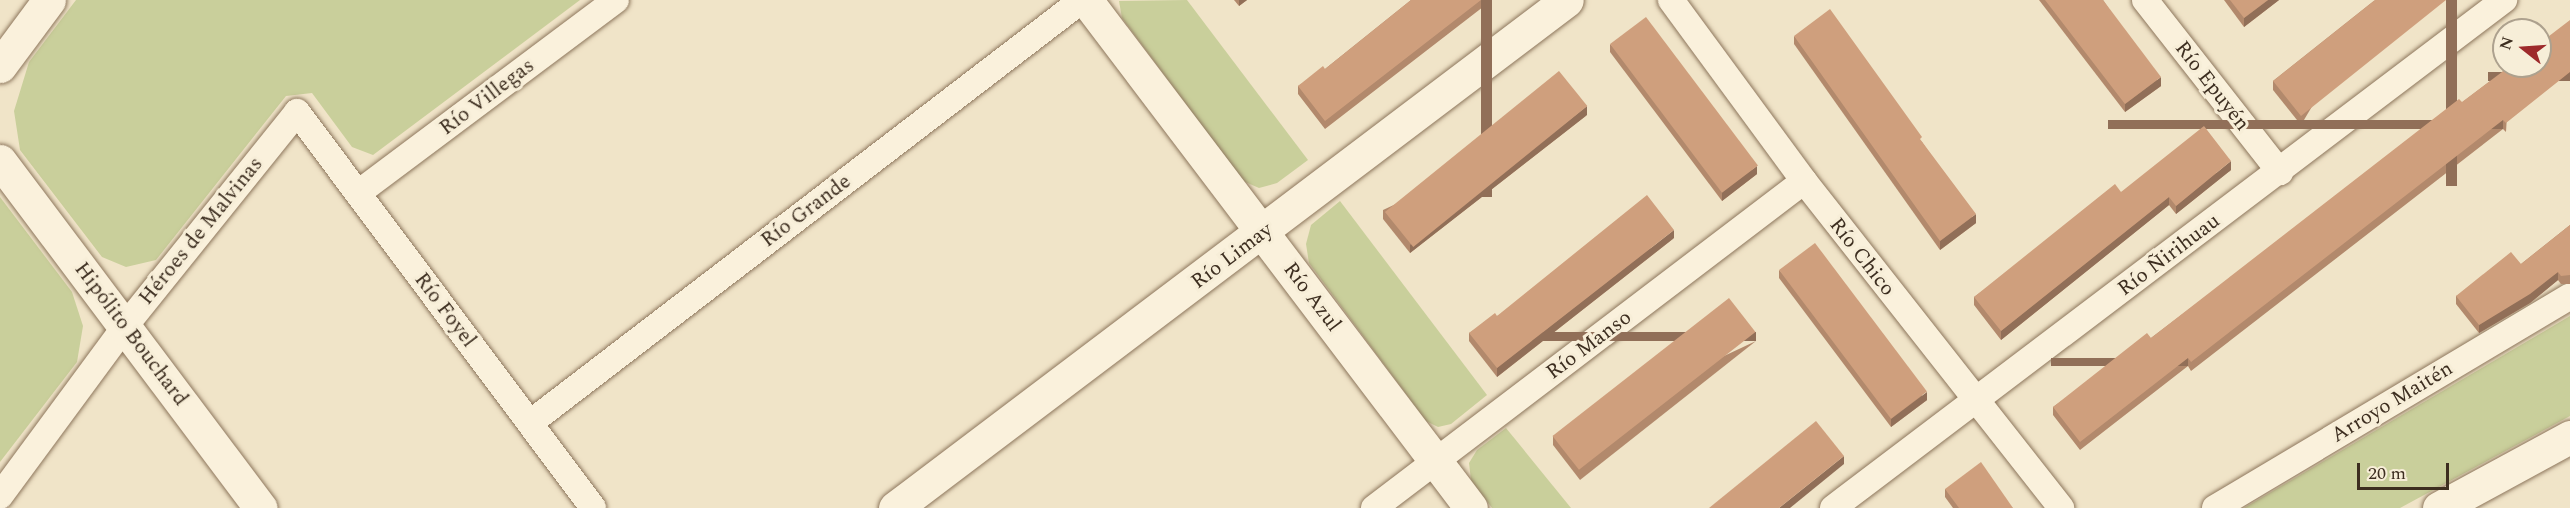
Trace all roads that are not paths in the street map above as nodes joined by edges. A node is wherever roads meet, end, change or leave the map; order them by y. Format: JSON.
{"nodes":[{"id":1,"x":49,"y":0,"type":"edge"},
{"id":2,"x":616,"y":0,"type":"edge"},
{"id":3,"x":1084,"y":0,"type":"edge"},
{"id":4,"x":1567,"y":0,"type":"edge"},
{"id":5,"x":1671,"y":0,"type":"edge"},
{"id":6,"x":2145,"y":0,"type":"edge"},
{"id":7,"x":2504,"y":0,"type":"edge"},
{"id":8,"x":0,"y":66,"type":"edge"},
{"id":9,"x":297,"y":112,"type":"joint"},
{"id":10,"x":0,"y":161,"type":"edge"},
{"id":11,"x":2280,"y":172,"type":"junction"},
{"id":12,"x":1804,"y":181,"type":"junction"},
{"id":13,"x":358,"y":194,"type":"junction"},
{"id":14,"x":1263,"y":232,"type":"junction"},
{"id":15,"x":2570,"y":296,"type":"edge"},
{"id":16,"x":126,"y":325,"type":"junction"},
{"id":17,"x":1973,"y":401,"type":"junction"},
{"id":18,"x":530,"y":423,"type":"junction"},
{"id":19,"x":2570,"y":437,"type":"edge"},
{"id":20,"x":1435,"y":461,"type":"junction"},
{"id":21,"x":0,"y":496,"type":"edge"},
{"id":22,"x":261,"y":508,"type":"edge"},
{"id":23,"x":593,"y":508,"type":"edge"},
{"id":24,"x":895,"y":508,"type":"edge"},
{"id":25,"x":1374,"y":508,"type":"edge"},
{"id":26,"x":1471,"y":508,"type":"edge"},
{"id":27,"x":1833,"y":508,"type":"edge"},
{"id":28,"x":2061,"y":508,"type":"edge"},
{"id":29,"x":2215,"y":508,"type":"edge"},
{"id":30,"x":2439,"y":508,"type":"edge"}],
"edges":[{"from":1,"to":8,"type":"street"},
{"from":2,"to":13,"type":"street","name":"Río Villegas"},
{"from":3,"to":14,"type":"street","name":"Río Azul"},
{"from":3,"to":18,"type":"street","name":"Río Grande"},
{"from":4,"to":14,"type":"street","name":"Río Limay"},
{"from":5,"to":12,"type":"street","name":"Río Chico"},
{"from":6,"to":11,"type":"street","name":"Río Epuyén"},
{"from":7,"to":11,"type":"street","name":"Río Ñirihuau"},
{"from":9,"to":13,"type":"street","name":"Río Foyel"},
{"from":9,"to":16,"type":"street","name":"Héroes de Malvinas"},
{"from":10,"to":16,"type":"street","name":"Hipólito Bouchard"},
{"from":11,"to":17,"type":"street","name":"Río Ñirihuau"},
{"from":12,"to":17,"type":"street","name":"Río Chico"},
{"from":12,"to":20,"type":"street","name":"Río Manso"},
{"from":13,"to":18,"type":"street","name":"Río Foyel"},
{"from":14,"to":20,"type":"street","name":"Río Azul"},
{"from":14,"to":24,"type":"street","name":"Río Limay"},
{"from":15,"to":29,"type":"street","name":"Arroyo Maitén"},
{"from":16,"to":21,"type":"street","name":"Héroes de Malvinas"},
{"from":16,"to":22,"type":"street","name":"Hipólito Bouchard"},
{"from":17,"to":27,"type":"street","name":"Río Ñirihuau"},
{"from":17,"to":28,"type":"street","name":"Río Chico"},
{"from":18,"to":23,"type":"street","name":"Río Foyel"},
{"from":19,"to":30,"type":"street"},
{"from":20,"to":25,"type":"street","name":"Río Manso"},
{"from":20,"to":26,"type":"street","name":"Río Azul"}]}
